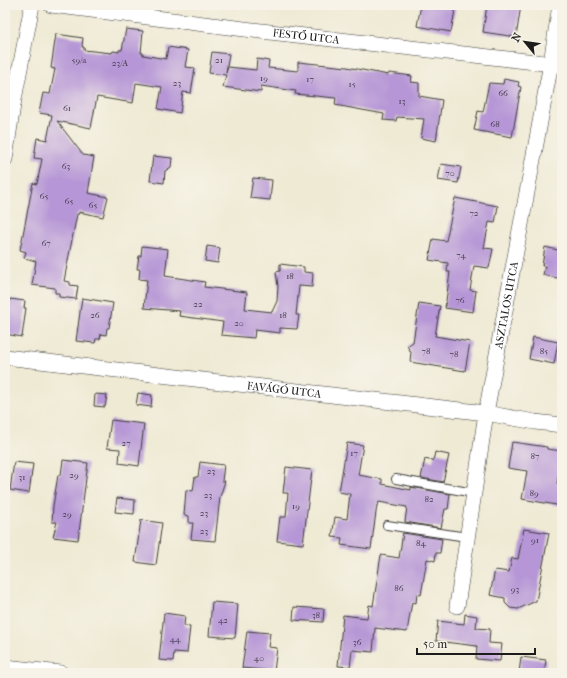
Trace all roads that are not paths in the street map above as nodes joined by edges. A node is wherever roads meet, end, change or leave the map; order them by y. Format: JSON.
{"nodes":[{"id":1,"x":32,"y":5,"type":"edge"},
{"id":2,"x":51,"y":5,"type":"edge"},
{"id":3,"x":560,"y":5,"type":"edge"},
{"id":4,"x":556,"y":64,"type":"edge"},
{"id":5,"x":5,"y":159,"type":"edge"},
{"id":6,"x":5,"y":357,"type":"edge"},
{"id":7,"x":486,"y":413,"type":"junction"},
{"id":8,"x":562,"y":425,"type":"edge"},
{"id":9,"x":396,"y":479,"type":"dead end"},
{"id":10,"x":474,"y":493,"type":"junction"},
{"id":11,"x":387,"y":525,"type":"dead end"},
{"id":12,"x":467,"y":537,"type":"junction"},
{"id":13,"x":457,"y":606,"type":"dead end"},
{"id":14,"x":5,"y":667,"type":"edge"},
{"id":15,"x":61,"y":673,"type":"edge"}],
"edges":[{"from":1,"to":5,"type":"street"},
{"from":2,"to":4,"type":"street","name":"FESTŐ UTCA"},
{"from":3,"to":4,"type":"street","name":"ASZTALOS UTCA"},
{"from":4,"to":7,"type":"street","name":"ASZTALOS UTCA"},
{"from":6,"to":7,"type":"street","name":"FAVÁGÓ UTCA"},
{"from":7,"to":8,"type":"street","name":"FAVÁGÓ UTCA"},
{"from":7,"to":10,"type":"street","name":"ASZTALOS UTCA"},
{"from":9,"to":10,"type":"lane"},
{"from":10,"to":12,"type":"street","name":"ASZTALOS UTCA"},
{"from":11,"to":12,"type":"lane"},
{"from":12,"to":13,"type":"street","name":"ASZTALOS UTCA"},
{"from":14,"to":15,"type":"street"}]}
